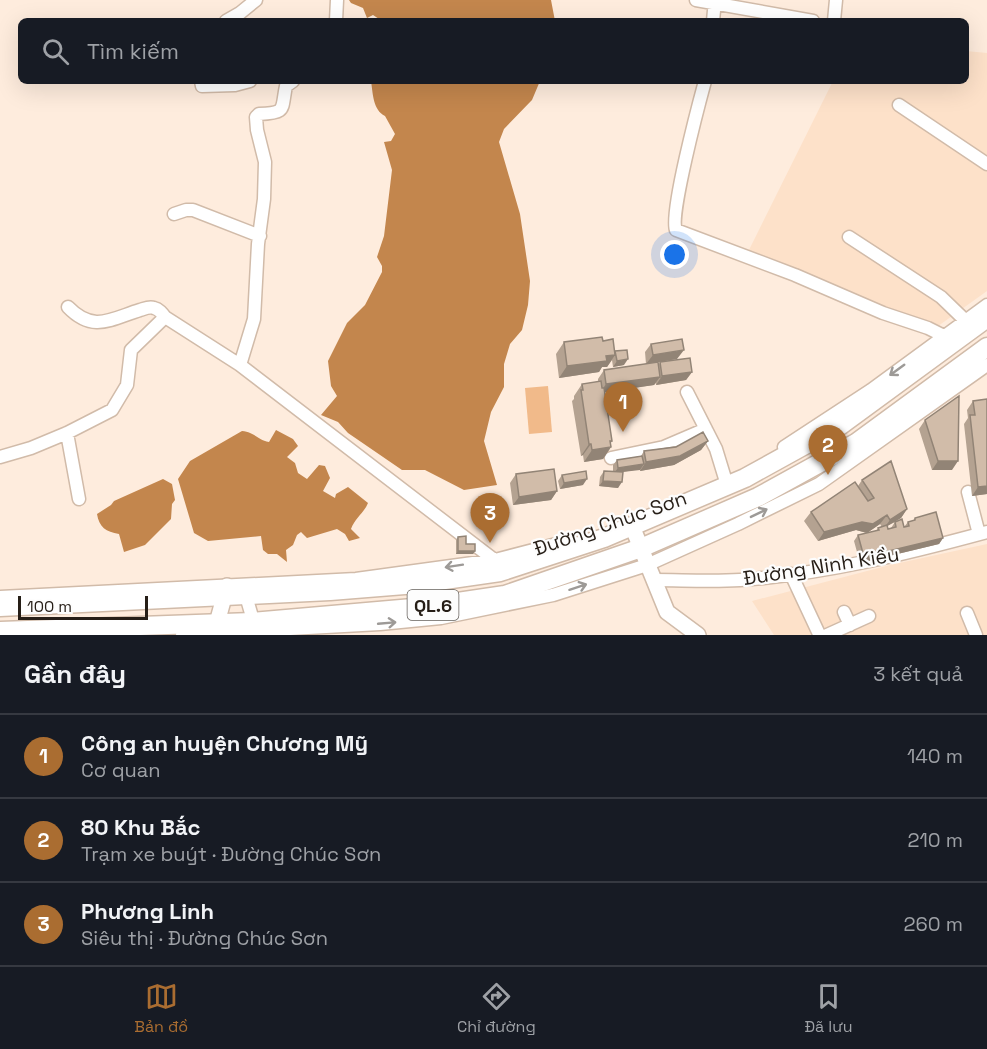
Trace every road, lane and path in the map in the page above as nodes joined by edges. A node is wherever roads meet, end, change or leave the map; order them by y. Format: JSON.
{"nodes":[{"id":1,"x":256,"y":0,"type":"edge"},
{"id":2,"x":337,"y":0,"type":"edge"},
{"id":3,"x":696,"y":0,"type":"edge"},
{"id":4,"x":836,"y":0,"type":"edge"},
{"id":5,"x":715,"y":1,"type":"edge"},
{"id":6,"x":231,"y":18,"type":"edge"},
{"id":7,"x":336,"y":18,"type":"edge"},
{"id":8,"x":713,"y":18,"type":"edge"},
{"id":9,"x":798,"y":18,"type":"edge"},
{"id":10,"x":834,"y":18,"type":"edge"},
{"id":11,"x":202,"y":84,"type":"edge"},
{"id":12,"x":239,"y":84,"type":"edge"},
{"id":13,"x":289,"y":84,"type":"edge"},
{"id":14,"x":704,"y":84,"type":"edge"},
{"id":15,"x":899,"y":105,"type":"dead end"},
{"id":16,"x":987,"y":164,"type":"edge"},
{"id":17,"x":174,"y":214,"type":"dead end"},
{"id":18,"x":260,"y":236,"type":"junction"},
{"id":19,"x":849,"y":237,"type":"dead end"},
{"id":20,"x":987,"y":305,"type":"edge"},
{"id":21,"x":68,"y":307,"type":"dead end"},
{"id":22,"x":165,"y":317,"type":"junction"},
{"id":23,"x":975,"y":322,"type":"edge"},
{"id":24,"x":944,"y":336,"type":"junction"},
{"id":25,"x":987,"y":347,"type":"edge"},
{"id":26,"x":240,"y":365,"type":"junction"},
{"id":27,"x":987,"y":365,"type":"edge"},
{"id":28,"x":687,"y":392,"type":"dead end"},
{"id":29,"x":706,"y":429,"type":"junction"},
{"id":30,"x":67,"y":433,"type":"junction"},
{"id":31,"x":0,"y":457,"type":"edge"},
{"id":32,"x":611,"y":458,"type":"edge"},
{"id":33,"x":726,"y":482,"type":"junction"},
{"id":34,"x":968,"y":492,"type":"dead end"},
{"id":35,"x":79,"y":499,"type":"dead end"},
{"id":36,"x":632,"y":526,"type":"junction"},
{"id":37,"x":983,"y":533,"type":"edge"},
{"id":38,"x":644,"y":556,"type":"junction"},
{"id":39,"x":501,"y":565,"type":"junction"},
{"id":40,"x":791,"y":574,"type":"junction"},
{"id":41,"x":653,"y":580,"type":"junction"},
{"id":42,"x":235,"y":591,"type":"junction"},
{"id":43,"x":0,"y":597,"type":"edge"},
{"id":44,"x":0,"y":607,"type":"edge"},
{"id":45,"x":844,"y":612,"type":"dead end"},
{"id":46,"x":968,"y":613,"type":"dead end"},
{"id":47,"x":869,"y":616,"type":"dead end"},
{"id":48,"x":850,"y":625,"type":"junction"},
{"id":49,"x":256,"y":629,"type":"edge"},
{"id":50,"x":209,"y":630,"type":"edge"},
{"id":51,"x":0,"y":631,"type":"edge"},
{"id":52,"x":182,"y":635,"type":"edge"},
{"id":53,"x":698,"y":635,"type":"edge"},
{"id":54,"x":821,"y":635,"type":"edge"},
{"id":55,"x":827,"y":635,"type":"edge"},
{"id":56,"x":976,"y":635,"type":"edge"}],
"edges":[{"from":1,"to":6,"type":"street"},
{"from":2,"to":7,"type":"street"},
{"from":3,"to":5,"type":"street"},
{"from":4,"to":10,"type":"street"},
{"from":5,"to":8,"type":"street"},
{"from":5,"to":9,"type":"street"},
{"from":11,"to":12,"type":"street"},
{"from":13,"to":18,"type":"street"},
{"from":14,"to":24,"type":"street"},
{"from":15,"to":16,"type":"street"},
{"from":17,"to":18,"type":"street"},
{"from":18,"to":26,"type":"street"},
{"from":19,"to":23,"type":"street"},
{"from":20,"to":23,"type":"street","name":"Đường Chúc Sơn"},
{"from":21,"to":22,"type":"street"},
{"from":22,"to":26,"type":"street"},
{"from":22,"to":30,"type":"street"},
{"from":23,"to":24,"type":"street","name":"Đường Chúc Sơn"},
{"from":23,"to":33,"type":"highway","name":"Đường Chúc Sơn","number":"QL.6"},
{"from":24,"to":33,"type":"street","name":"Đường Chúc Sơn","one_way":true},
{"from":25,"to":38,"type":"highway","name":"Đường Chúc Sơn","number":"QL.6"},
{"from":26,"to":39,"type":"street"},
{"from":38,"to":27,"type":"street","name":"Đường Chúc Sơn","one_way":true},
{"from":28,"to":29,"type":"street"},
{"from":29,"to":32,"type":"street"},
{"from":29,"to":33,"type":"street"},
{"from":30,"to":31,"type":"street"},
{"from":30,"to":35,"type":"street"},
{"from":33,"to":36,"type":"highway","name":"Đường Chúc Sơn","number":"QL.6"},
{"from":33,"to":39,"type":"street","name":"Đường Chúc Sơn"},
{"from":34,"to":37,"type":"street"},
{"from":36,"to":38,"type":"main road"},
{"from":36,"to":39,"type":"highway","name":"Đường Chúc Sơn","number":"QL.6"},
{"from":37,"to":40,"type":"street","name":"Đường Ninh Kiều"},
{"from":38,"to":41,"type":"main road"},
{"from":49,"to":38,"type":"highway","name":"Đường Chúc Sơn","number":"QL.6","one_way":true},
{"from":39,"to":42,"type":"highway","name":"Đường Chúc Sơn","number":"QL.6","one_way":true},
{"from":40,"to":41,"type":"street","name":"Đường Ninh Kiều"},
{"from":40,"to":54,"type":"street"},
{"from":41,"to":53,"type":"main road"},
{"from":42,"to":43,"type":"street","name":"Đường Chúc Sơn"},
{"from":42,"to":44,"type":"highway","name":"Đường Chúc Sơn","number":"QL.6"},
{"from":42,"to":49,"type":"street"},
{"from":42,"to":50,"type":"main road"},
{"from":45,"to":48,"type":"street"},
{"from":46,"to":56,"type":"street"},
{"from":47,"to":48,"type":"street"},
{"from":48,"to":55,"type":"street"},
{"from":49,"to":50,"type":"highway","name":"Đường Chúc Sơn","number":"QL.6"},
{"from":50,"to":51,"type":"highway","name":"Đường Chúc Sơn","number":"QL.6"},
{"from":50,"to":52,"type":"street","name":"Đường Chúc Sơn"}]}
